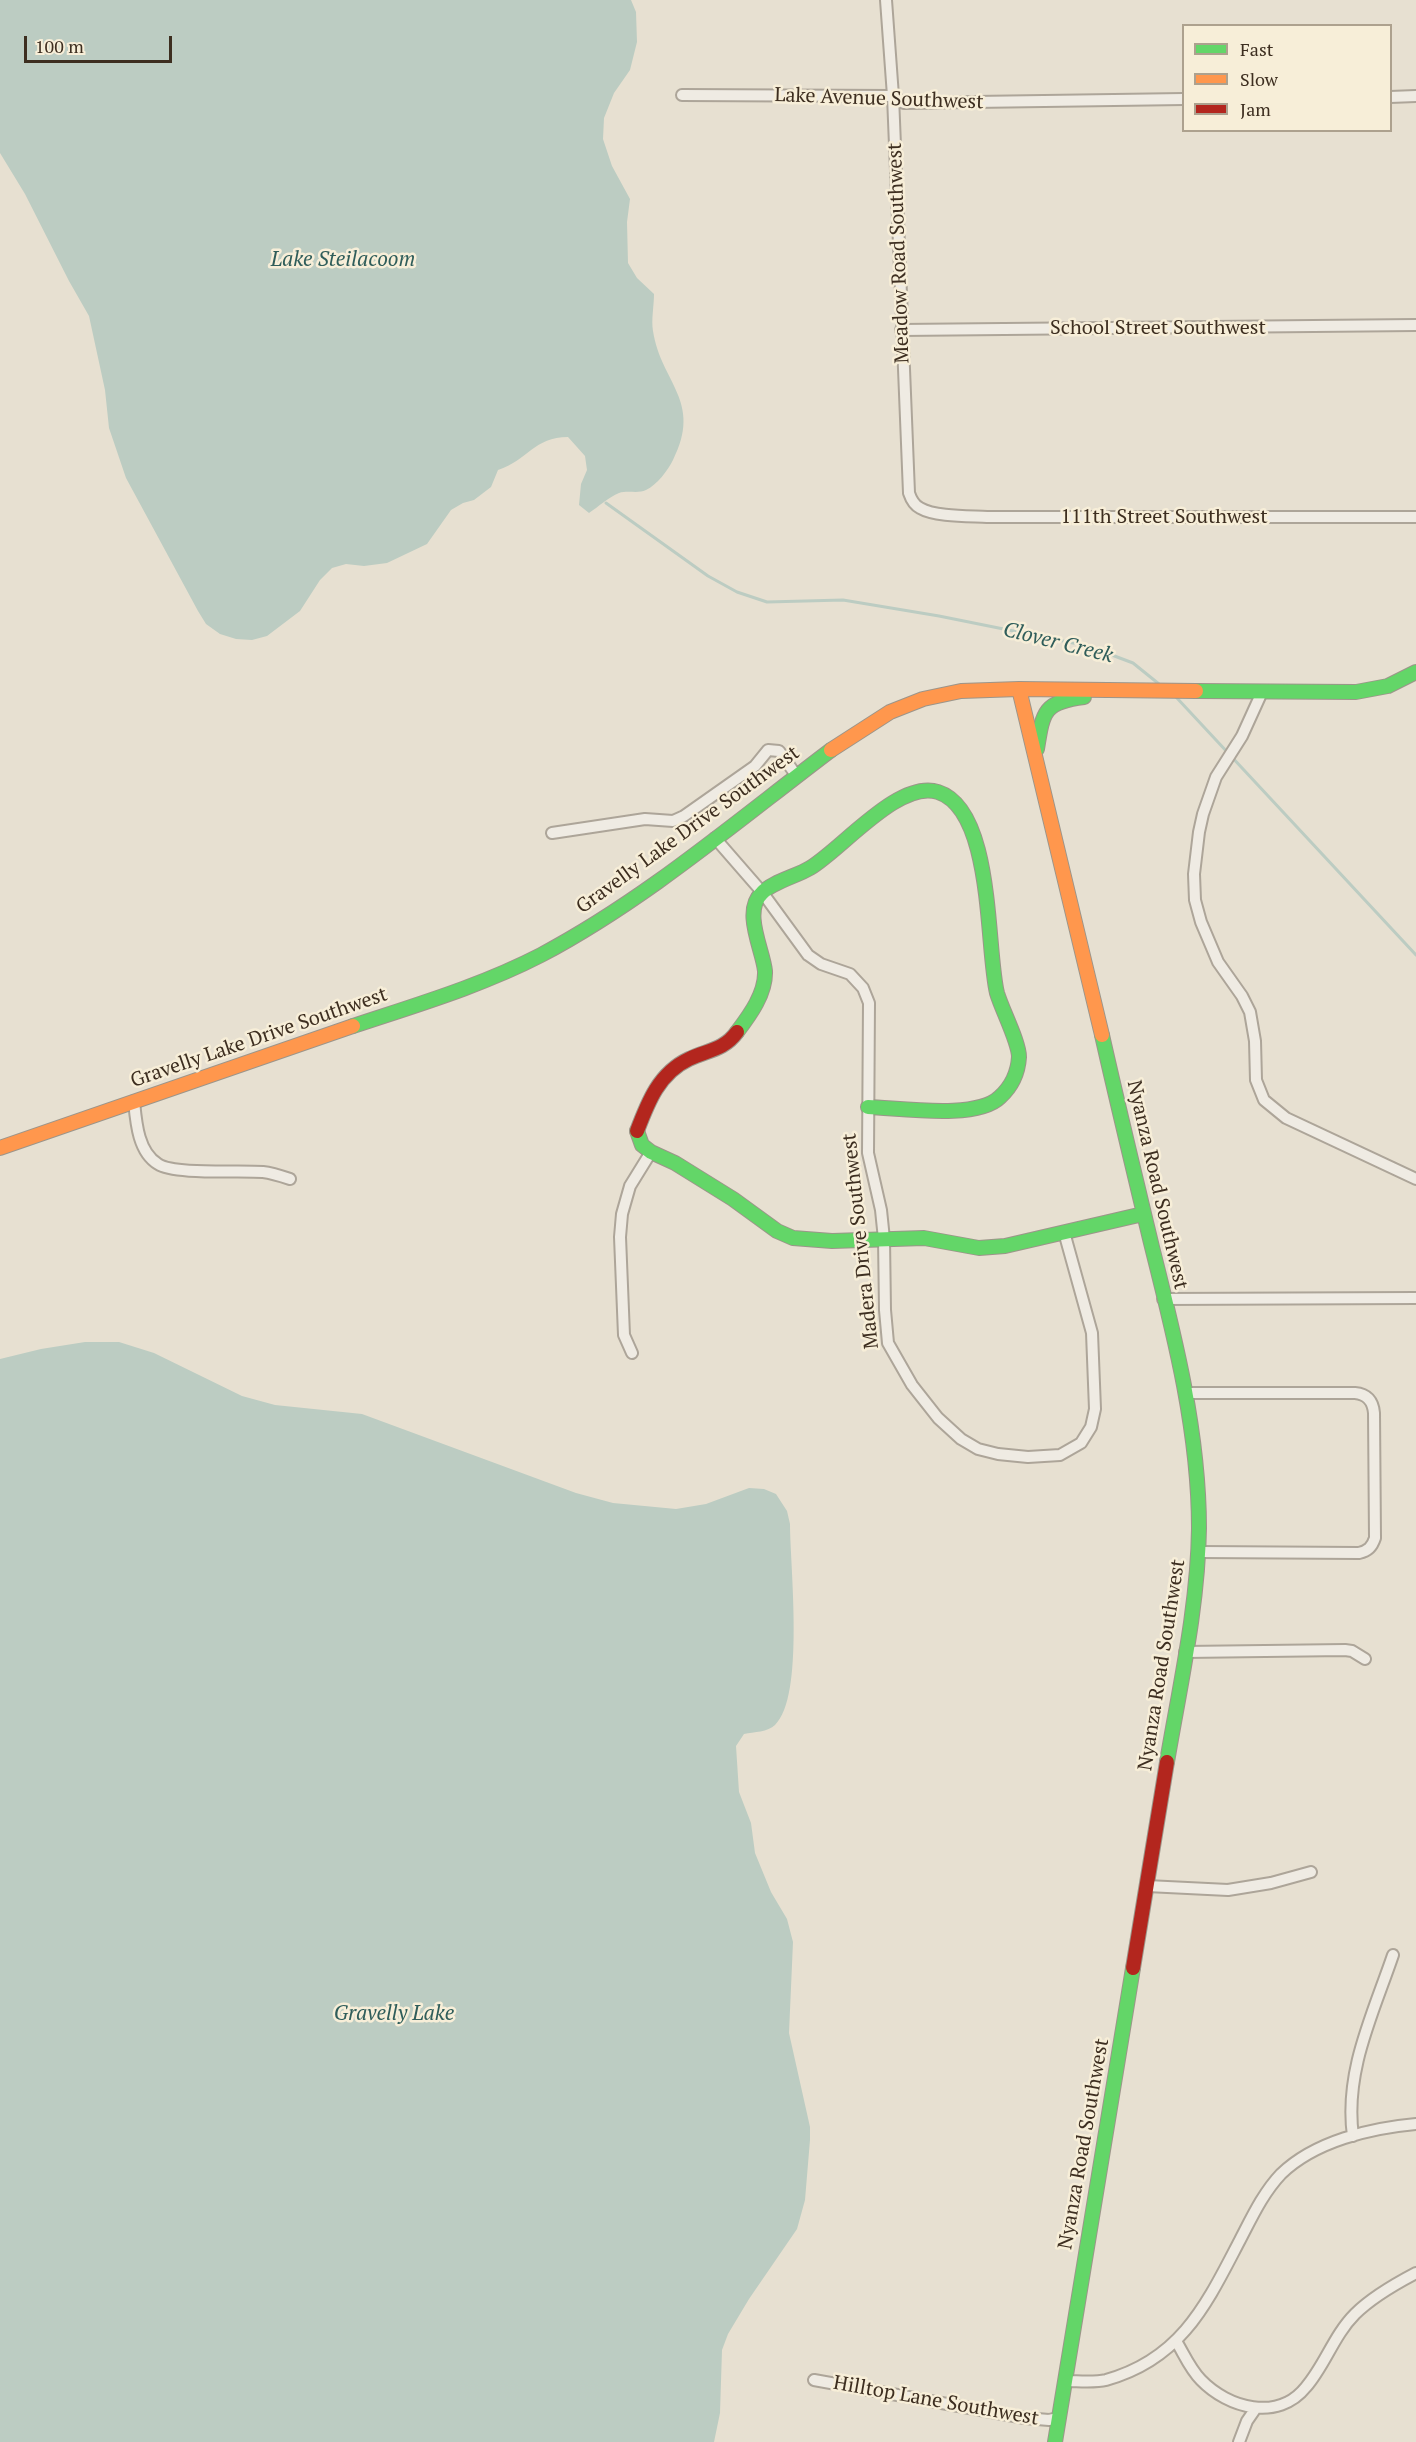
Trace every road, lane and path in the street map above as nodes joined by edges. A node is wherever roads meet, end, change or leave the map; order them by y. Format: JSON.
{"nodes":[{"id":1,"x":886,"y":0,"type":"edge"},
{"id":2,"x":682,"y":95,"type":"dead end"},
{"id":3,"x":893,"y":96,"type":"junction"},
{"id":4,"x":1416,"y":96,"type":"edge"},
{"id":5,"x":1392,"y":97,"type":"edge"},
{"id":6,"x":1182,"y":99,"type":"edge"},
{"id":7,"x":1416,"y":325,"type":"edge"},
{"id":8,"x":901,"y":330,"type":"junction"},
{"id":9,"x":915,"y":504,"type":"joint"},
{"id":10,"x":1416,"y":517,"type":"edge"},
{"id":11,"x":1416,"y":672,"type":"edge"},
{"id":12,"x":1019,"y":689,"type":"junction"},
{"id":13,"x":1129,"y":689,"type":"junction"},
{"id":14,"x":1262,"y":692,"type":"junction"},
{"id":15,"x":1036,"y":758,"type":"junction"},
{"id":16,"x":796,"y":775,"type":"junction"},
{"id":17,"x":552,"y":834,"type":"dead end"},
{"id":18,"x":715,"y":838,"type":"junction"},
{"id":19,"x":762,"y":892,"type":"junction"},
{"id":20,"x":134,"y":1101,"type":"junction"},
{"id":21,"x":868,"y":1107,"type":"junction"},
{"id":22,"x":0,"y":1148,"type":"edge"},
{"id":23,"x":651,"y":1152,"type":"junction"},
{"id":24,"x":290,"y":1179,"type":"dead end"},
{"id":25,"x":1416,"y":1179,"type":"edge"},
{"id":26,"x":1143,"y":1214,"type":"junction"},
{"id":27,"x":1064,"y":1232,"type":"junction"},
{"id":28,"x":884,"y":1239,"type":"junction"},
{"id":29,"x":1416,"y":1298,"type":"edge"},
{"id":30,"x":1163,"y":1299,"type":"junction"},
{"id":31,"x":632,"y":1353,"type":"dead end"},
{"id":32,"x":1185,"y":1393,"type":"junction"},
{"id":33,"x":1200,"y":1552,"type":"junction"},
{"id":34,"x":1185,"y":1652,"type":"junction"},
{"id":35,"x":1365,"y":1659,"type":"dead end"},
{"id":36,"x":1311,"y":1872,"type":"dead end"},
{"id":37,"x":1147,"y":1886,"type":"junction"},
{"id":38,"x":1392,"y":1955,"type":"dead end"},
{"id":39,"x":1416,"y":2124,"type":"edge"},
{"id":40,"x":1353,"y":2136,"type":"junction"},
{"id":41,"x":1416,"y":2273,"type":"edge"},
{"id":42,"x":1176,"y":2341,"type":"junction"},
{"id":43,"x":814,"y":2380,"type":"dead end"},
{"id":44,"x":1065,"y":2381,"type":"junction"},
{"id":45,"x":1256,"y":2408,"type":"junction"},
{"id":46,"x":1059,"y":2418,"type":"junction"},
{"id":47,"x":1054,"y":2442,"type":"edge"},
{"id":48,"x":1239,"y":2442,"type":"edge"}],
"edges":[{"from":1,"to":3,"type":"street","name":"Meadow Road Southwest"},
{"from":2,"to":3,"type":"street","name":"Lake Avenue Southwest"},
{"from":3,"to":6,"type":"street","name":"Lake Avenue Southwest"},
{"from":3,"to":8,"type":"street","name":"Meadow Road Southwest"},
{"from":4,"to":5,"type":"street"},
{"from":7,"to":8,"type":"street","name":"School Street Southwest"},
{"from":8,"to":9,"type":"street","name":"Meadow Road Southwest"},
{"from":9,"to":10,"type":"street","name":"111th Street Southwest"},
{"from":11,"to":14,"type":"street","name":"Gravelly Lake Drive Southwest"},
{"from":12,"to":13,"type":"street","name":"Gravelly Lake Drive Southwest"},
{"from":12,"to":15,"type":"street","name":"Nyanza Road Southwest"},
{"from":12,"to":16,"type":"street","name":"Gravelly Lake Drive Southwest"},
{"from":13,"to":14,"type":"street","name":"Gravelly Lake Drive Southwest"},
{"from":13,"to":15,"type":"street"},
{"from":14,"to":25,"type":"street"},
{"from":15,"to":26,"type":"street","name":"Nyanza Road Southwest"},
{"from":16,"to":17,"type":"street"},
{"from":16,"to":18,"type":"street","name":"Gravelly Lake Drive Southwest"},
{"from":18,"to":19,"type":"street","name":"Madera Drive Southwest"},
{"from":18,"to":20,"type":"street","name":"Gravelly Lake Drive Southwest"},
{"from":19,"to":21,"type":"street","name":"Madera Drive Southwest"},
{"from":19,"to":21,"type":"street","name":"Madera Drive Southwest"},
{"from":19,"to":23,"type":"street"},
{"from":20,"to":22,"type":"street","name":"Gravelly Lake Drive Southwest"},
{"from":20,"to":24,"type":"street"},
{"from":21,"to":28,"type":"street","name":"Madera Drive Southwest"},
{"from":23,"to":28,"type":"street"},
{"from":23,"to":31,"type":"street"},
{"from":26,"to":27,"type":"street"},
{"from":26,"to":30,"type":"street","name":"Nyanza Road Southwest"},
{"from":27,"to":28,"type":"street"},
{"from":27,"to":28,"type":"street","name":"Madera Drive Southwest"},
{"from":29,"to":30,"type":"street"},
{"from":30,"to":32,"type":"street","name":"Nyanza Road Southwest"},
{"from":32,"to":33,"type":"street","name":"Nyanza Road Southwest"},
{"from":32,"to":33,"type":"street"},
{"from":33,"to":34,"type":"street","name":"Nyanza Road Southwest"},
{"from":34,"to":35,"type":"street"},
{"from":34,"to":37,"type":"street","name":"Nyanza Road Southwest"},
{"from":36,"to":37,"type":"street"},
{"from":37,"to":44,"type":"street","name":"Nyanza Road Southwest"},
{"from":38,"to":40,"type":"street"},
{"from":39,"to":40,"type":"street"},
{"from":40,"to":42,"type":"street"},
{"from":41,"to":45,"type":"street"},
{"from":42,"to":44,"type":"street"},
{"from":42,"to":45,"type":"street"},
{"from":43,"to":46,"type":"street","name":"Hilltop Lane Southwest"},
{"from":44,"to":46,"type":"street","name":"Nyanza Road Southwest"},
{"from":45,"to":48,"type":"street"},
{"from":46,"to":47,"type":"street","name":"Nyanza Road Southwest"}]}
